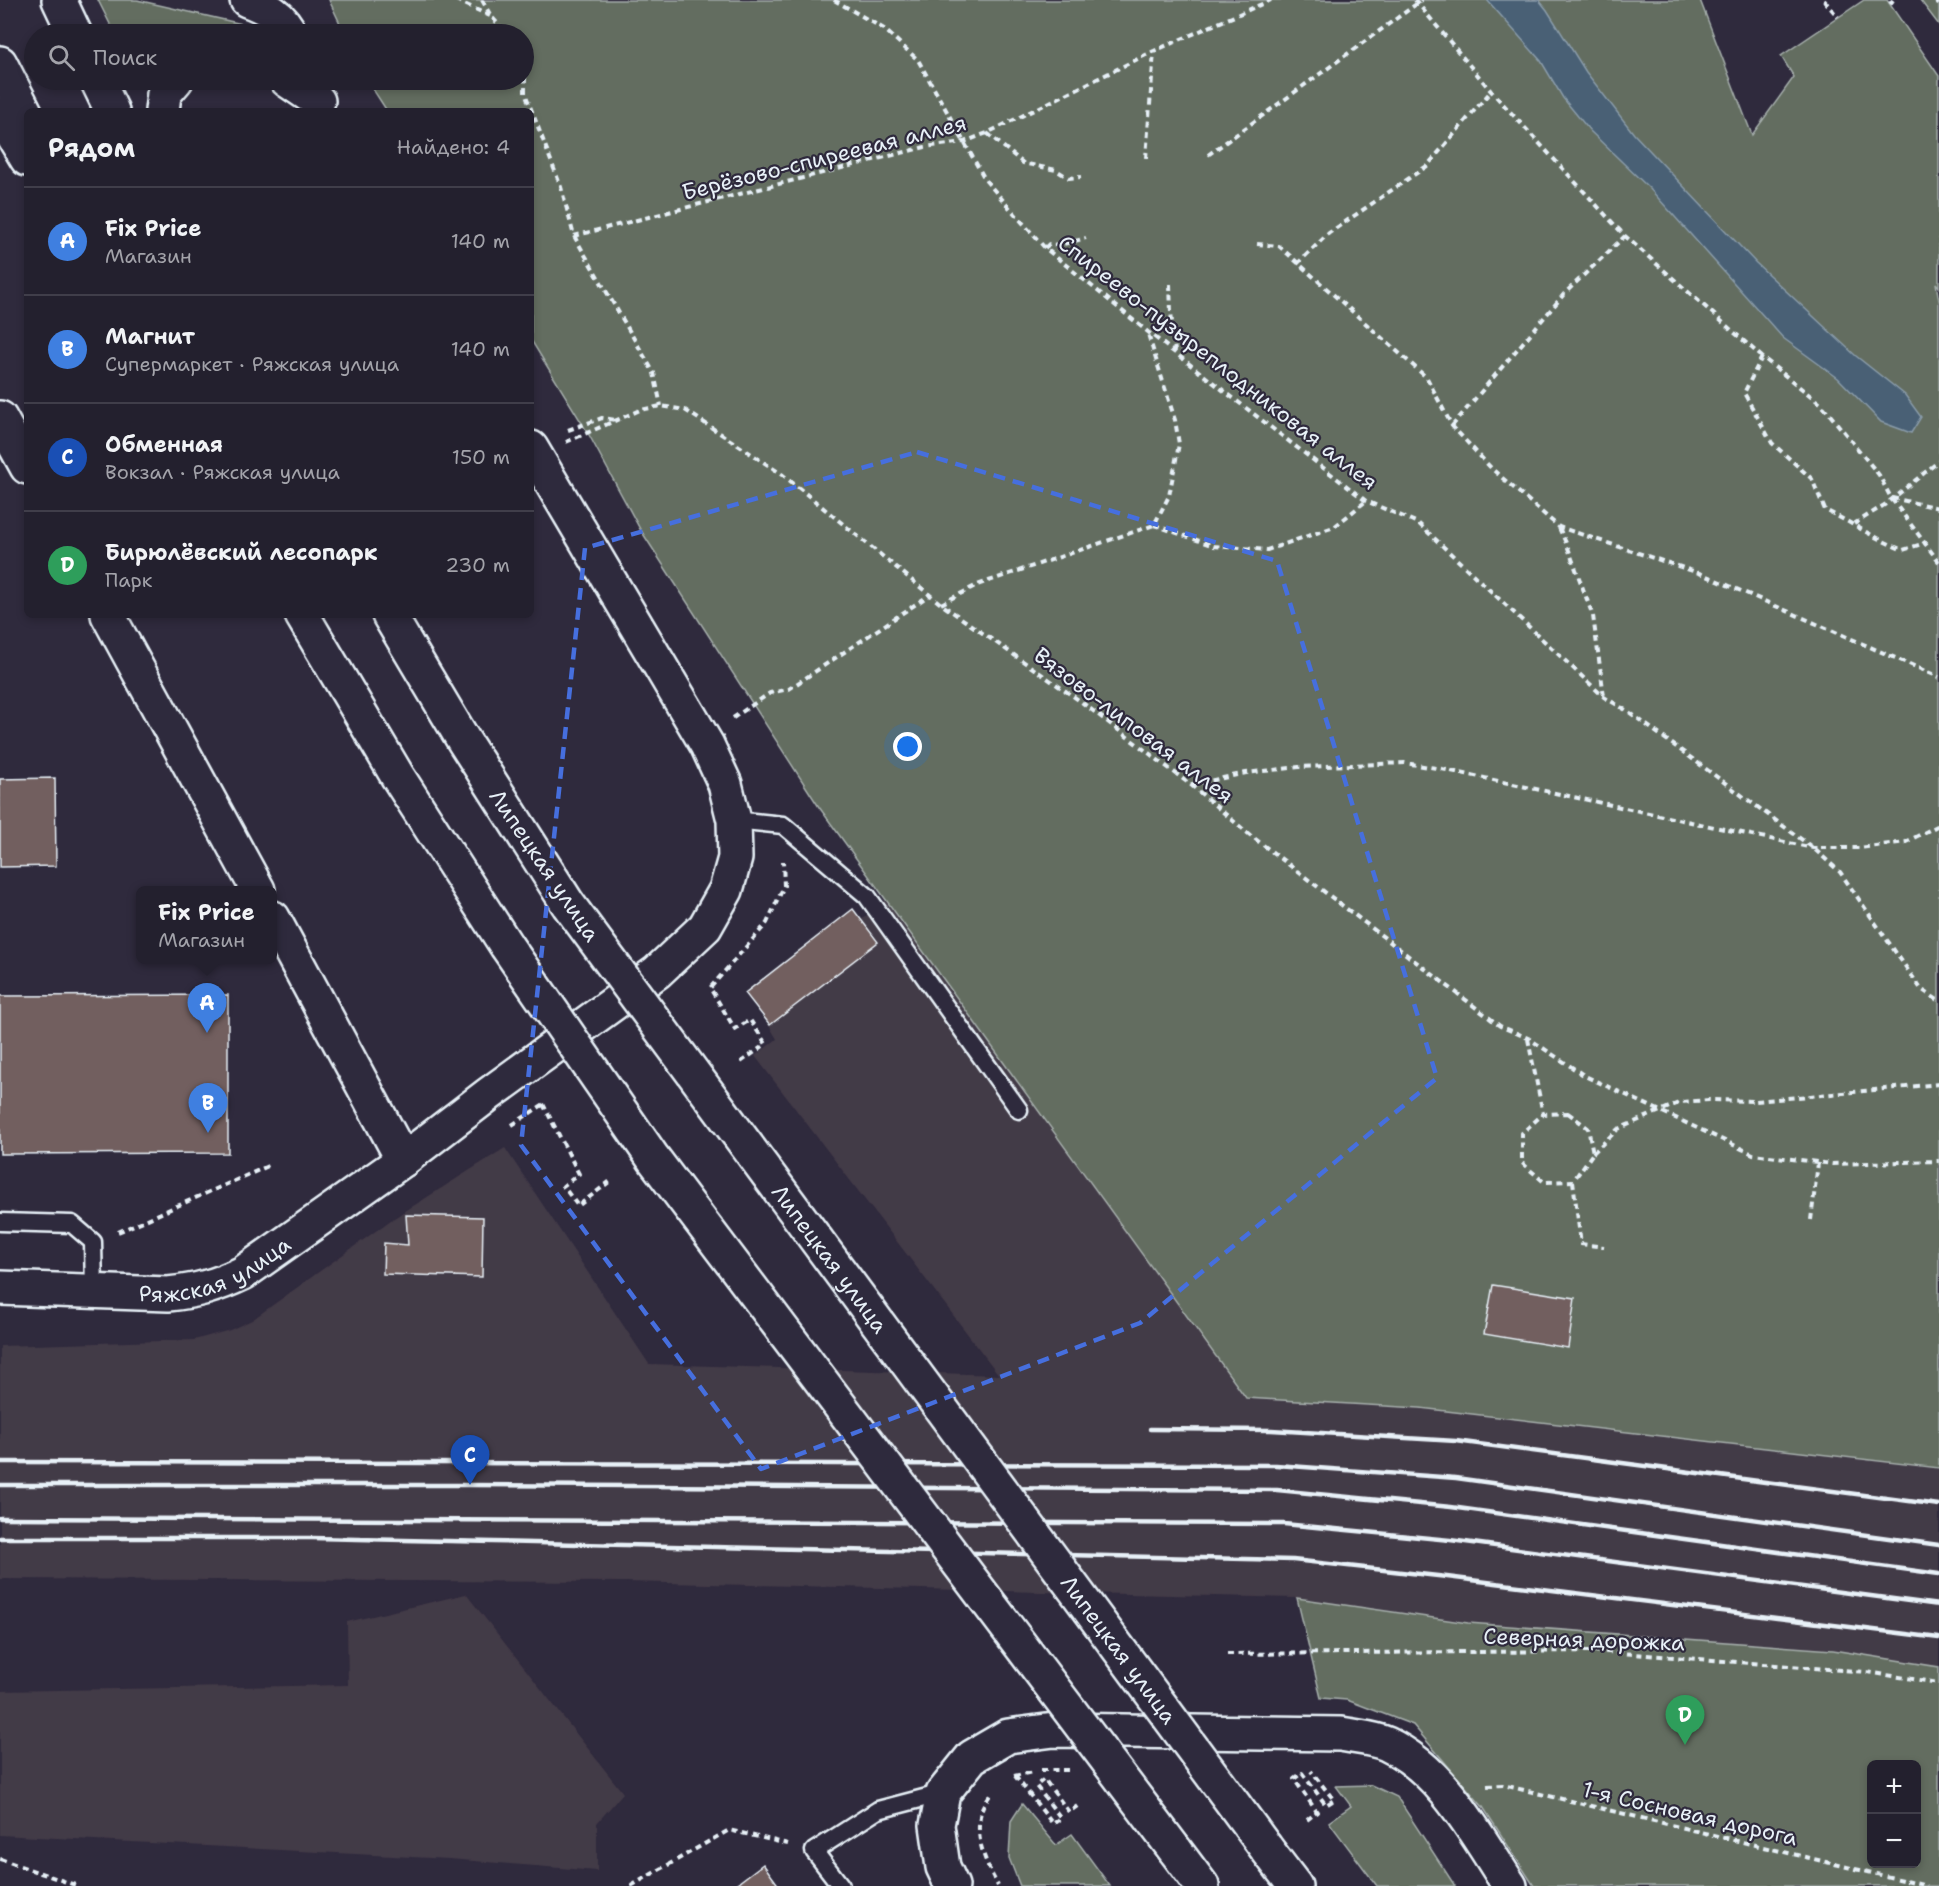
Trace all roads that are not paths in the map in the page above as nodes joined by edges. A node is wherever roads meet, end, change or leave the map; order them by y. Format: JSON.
{"nodes":[{"id":1,"x":58,"y":0,"type":"edge"},
{"id":2,"x":248,"y":0,"type":"edge"},
{"id":3,"x":70,"y":24,"type":"edge"},
{"id":4,"x":286,"y":24,"type":"edge"},
{"id":5,"x":0,"y":63,"type":"edge"},
{"id":6,"x":102,"y":90,"type":"edge"},
{"id":7,"x":167,"y":90,"type":"edge"},
{"id":8,"x":111,"y":108,"type":"edge"},
{"id":9,"x":162,"y":108,"type":"edge"},
{"id":10,"x":24,"y":110,"type":"edge"},
{"id":11,"x":0,"y":114,"type":"edge"},
{"id":12,"x":24,"y":154,"type":"edge"},
{"id":13,"x":0,"y":418,"type":"edge"},
{"id":14,"x":534,"y":454,"type":"edge"},
{"id":15,"x":24,"y":462,"type":"edge"},
{"id":16,"x":110,"y":618,"type":"edge"},
{"id":17,"x":304,"y":618,"type":"edge"},
{"id":18,"x":391,"y":618,"type":"edge"},
{"id":19,"x":734,"y":820,"type":"junction"},
{"id":20,"x":255,"y":886,"type":"edge"},
{"id":21,"x":277,"y":925,"type":"edge"},
{"id":22,"x":1019,"y":1110,"type":"dead end"},
{"id":23,"x":403,"y":1160,"type":"junction"},
{"id":24,"x":0,"y":1222,"type":"edge"},
{"id":25,"x":0,"y":1288,"type":"edge"},
{"id":26,"x":94,"y":1291,"type":"junction"},
{"id":27,"x":943,"y":1793,"type":"junction"},
{"id":28,"x":841,"y":1886,"type":"edge"},
{"id":29,"x":952,"y":1886,"type":"edge"},
{"id":30,"x":1202,"y":1886,"type":"edge"},
{"id":31,"x":1295,"y":1886,"type":"edge"},
{"id":32,"x":1510,"y":1886,"type":"edge"}],
"edges":[{"from":1,"to":3,"type":"main road"},
{"from":2,"to":4,"type":"main road"},
{"from":5,"to":10,"type":"main road"},
{"from":6,"to":8,"type":"main road"},
{"from":7,"to":9,"type":"main road"},
{"from":11,"to":12,"type":"main road"},
{"from":13,"to":15,"type":"main road"},
{"from":14,"to":19,"type":"main road","name":"Ряжская улица"},
{"from":16,"to":20,"type":"main road"},
{"from":17,"to":30,"type":"main road","bridge":true},
{"from":18,"to":31,"type":"main road","name":"Липецкая улица","bridge":true},
{"from":19,"to":22,"type":"lane"},
{"from":19,"to":23,"type":"main road","name":"Ряжская улица"},
{"from":21,"to":23,"type":"main road"},
{"from":23,"to":26,"type":"main road","name":"Ряжская улица"},
{"from":24,"to":26,"type":"lane"},
{"from":25,"to":26,"type":"main road","name":"Ряжская улица"},
{"from":27,"to":28,"type":"lane"},
{"from":27,"to":29,"type":"main road"},
{"from":27,"to":32,"type":"main road"}]}
